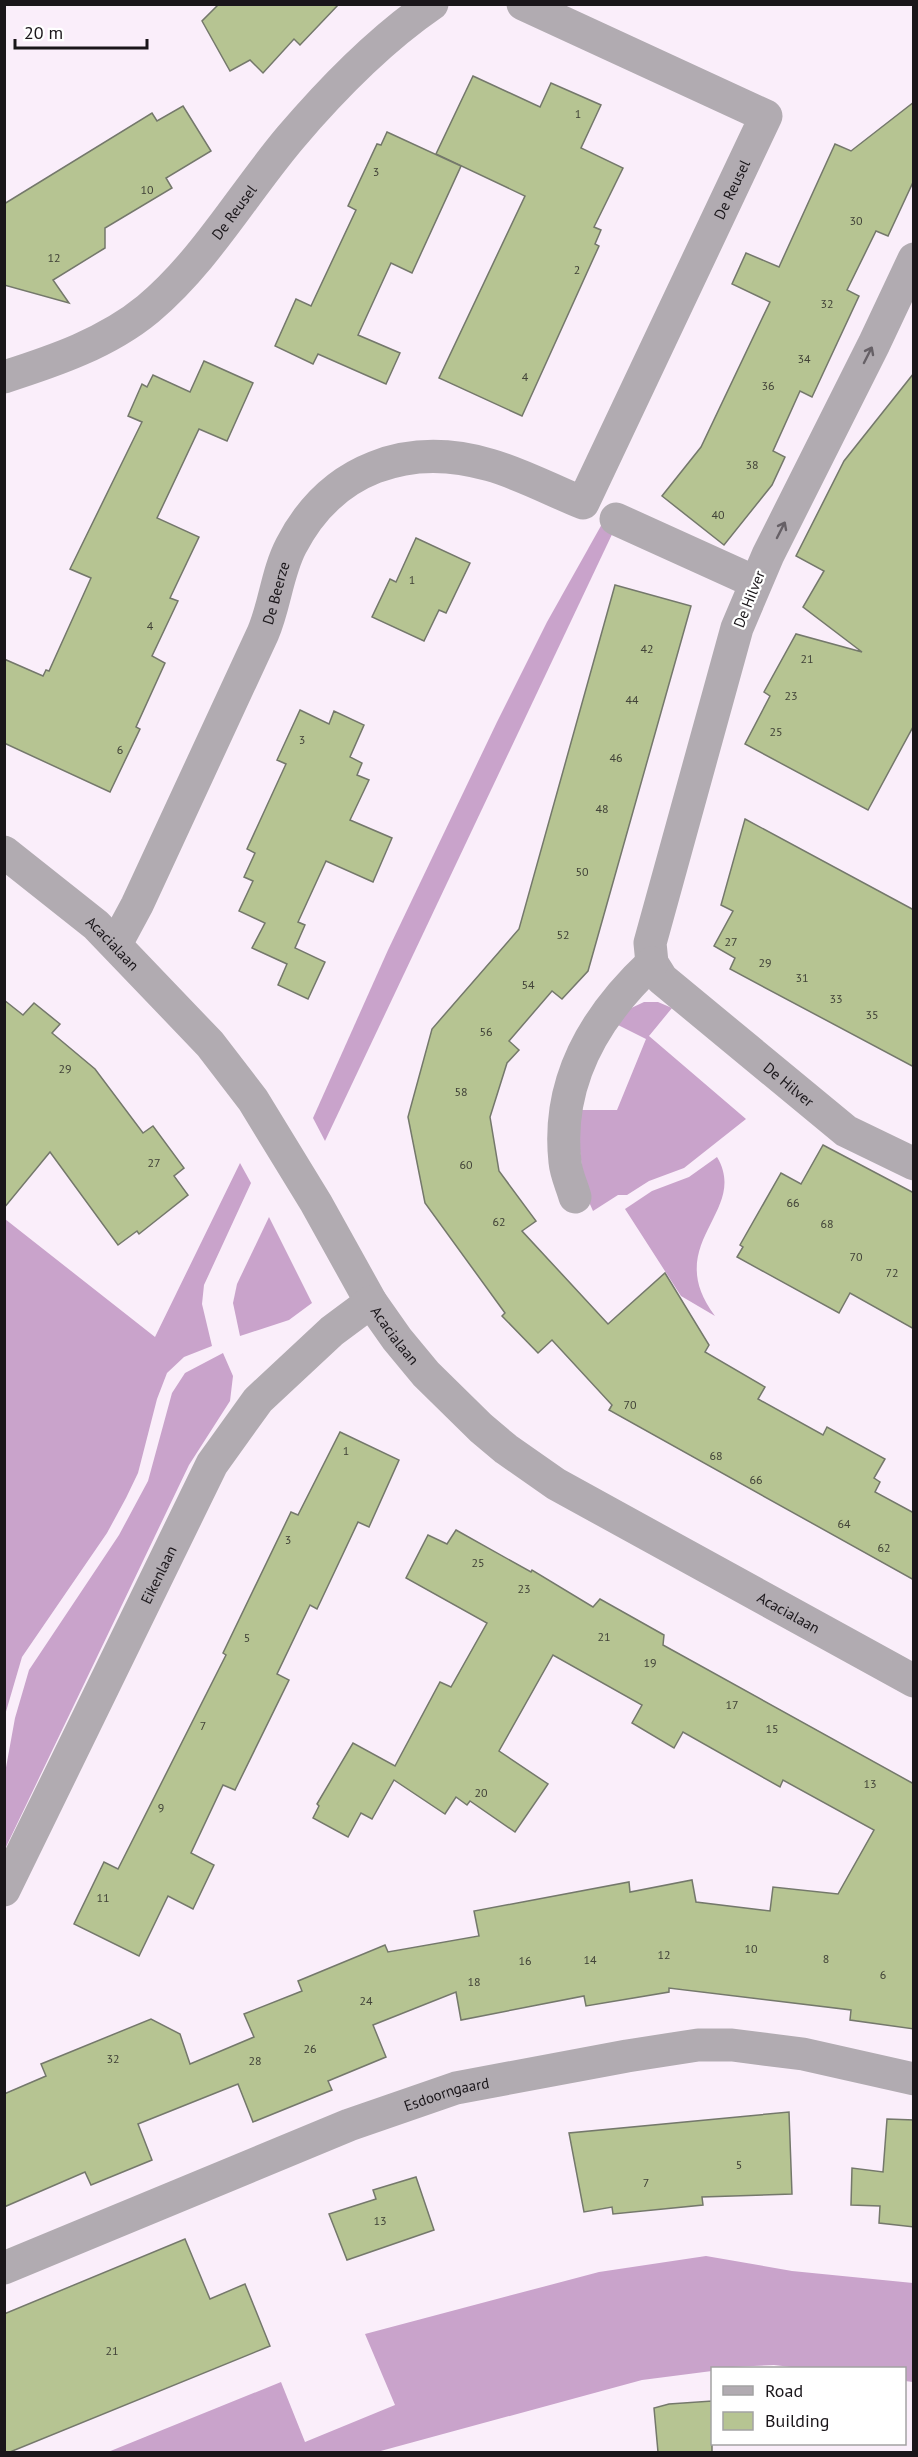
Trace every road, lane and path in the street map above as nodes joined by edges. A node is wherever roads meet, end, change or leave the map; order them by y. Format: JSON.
{"nodes":[{"id":1,"x":432,"y":4,"type":"edge"},
{"id":2,"x":523,"y":4,"type":"edge"},
{"id":3,"x":914,"y":259,"type":"edge"},
{"id":4,"x":4,"y":377,"type":"edge"},
{"id":5,"x":583,"y":504,"type":"joint"},
{"id":6,"x":616,"y":519,"type":"dead end"},
{"id":7,"x":755,"y":582,"type":"junction"},
{"id":8,"x":4,"y":852,"type":"edge"},
{"id":9,"x":116,"y":945,"type":"junction"},
{"id":10,"x":652,"y":963,"type":"junction"},
{"id":11,"x":914,"y":1164,"type":"edge"},
{"id":12,"x":575,"y":1197,"type":"dead end"},
{"id":13,"x":371,"y":1302,"type":"junction"},
{"id":14,"x":914,"y":1681,"type":"edge"},
{"id":15,"x":4,"y":1890,"type":"edge"},
{"id":16,"x":914,"y":2079,"type":"edge"},
{"id":17,"x":4,"y":2268,"type":"edge"}],
"edges":[{"from":1,"to":4,"type":"street","name":"De Reusel"},
{"from":2,"to":5,"type":"street","name":"De Reusel"},
{"from":7,"to":3,"type":"street","name":"De Hilver","one_way":true},
{"from":5,"to":9,"type":"street","name":"De Beerze"},
{"from":6,"to":7,"type":"street"},
{"from":7,"to":10,"type":"street","name":"De Hilver"},
{"from":8,"to":9,"type":"street","name":"Acacialaan"},
{"from":9,"to":13,"type":"street","name":"Acacialaan"},
{"from":10,"to":11,"type":"street","name":"De Hilver"},
{"from":10,"to":12,"type":"street"},
{"from":13,"to":14,"type":"street","name":"Acacialaan"},
{"from":13,"to":15,"type":"street","name":"Eikenlaan"},
{"from":16,"to":17,"type":"street","name":"Esdoorngaard"}]}
